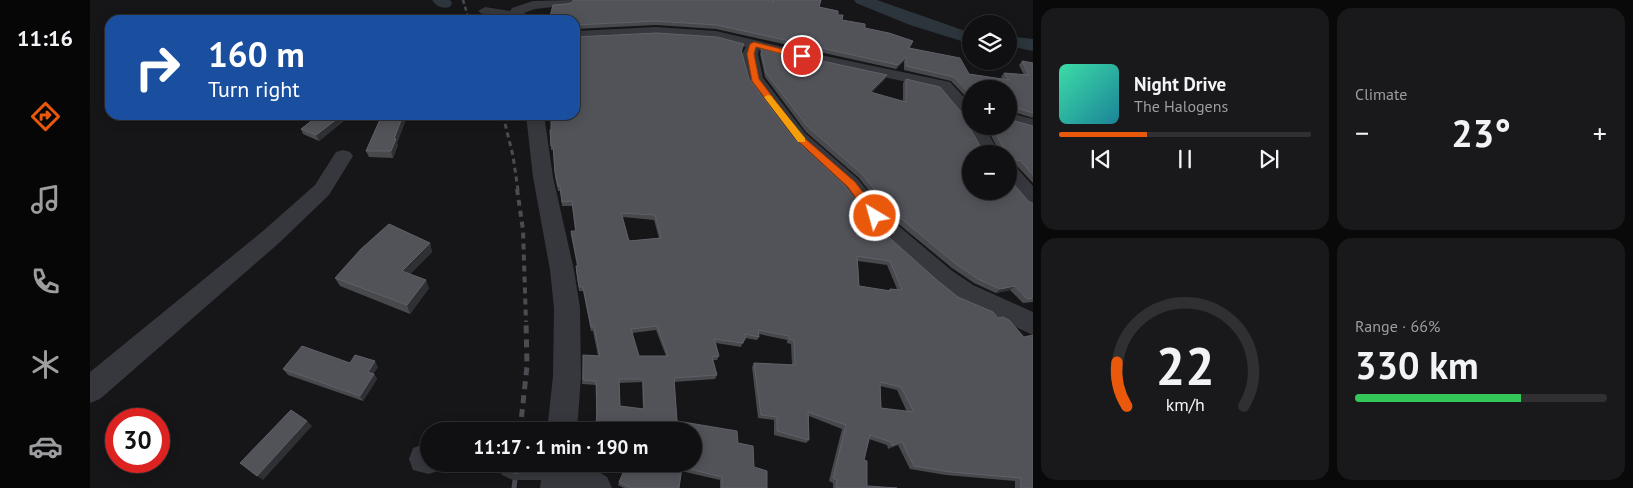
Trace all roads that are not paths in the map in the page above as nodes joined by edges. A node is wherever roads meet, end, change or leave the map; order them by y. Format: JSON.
{"nodes":[{"id":1,"x":566,"y":2,"type":"edge"},
{"id":2,"x":485,"y":11,"type":"dead end"},
{"id":3,"x":506,"y":15,"type":"edge"},
{"id":4,"x":520,"y":15,"type":"edge"},
{"id":5,"x":580,"y":34,"type":"edge"},
{"id":6,"x":754,"y":44,"type":"junction"},
{"id":7,"x":962,"y":106,"type":"edge"},
{"id":8,"x":536,"y":120,"type":"edge"},
{"id":9,"x":1017,"y":120,"type":"edge"},
{"id":10,"x":1033,"y":124,"type":"edge"},
{"id":11,"x":343,"y":156,"type":"dead end"},
{"id":12,"x":1017,"y":181,"type":"edge"},
{"id":13,"x":1033,"y":200,"type":"edge"},
{"id":14,"x":1033,"y":324,"type":"edge"},
{"id":15,"x":90,"y":390,"type":"edge"},
{"id":16,"x":563,"y":422,"type":"edge"},
{"id":17,"x":558,"y":472,"type":"edge"},
{"id":18,"x":596,"y":488,"type":"edge"}],
"edges":[{"from":1,"to":4,"type":"street"},
{"from":2,"to":3,"type":"street"},
{"from":5,"to":6,"type":"street"},
{"from":6,"to":7,"type":"street"},
{"from":6,"to":14,"type":"street"},
{"from":8,"to":16,"type":"street"},
{"from":9,"to":10,"type":"street"},
{"from":11,"to":15,"type":"street"},
{"from":12,"to":13,"type":"street"},
{"from":17,"to":18,"type":"street"}]}
